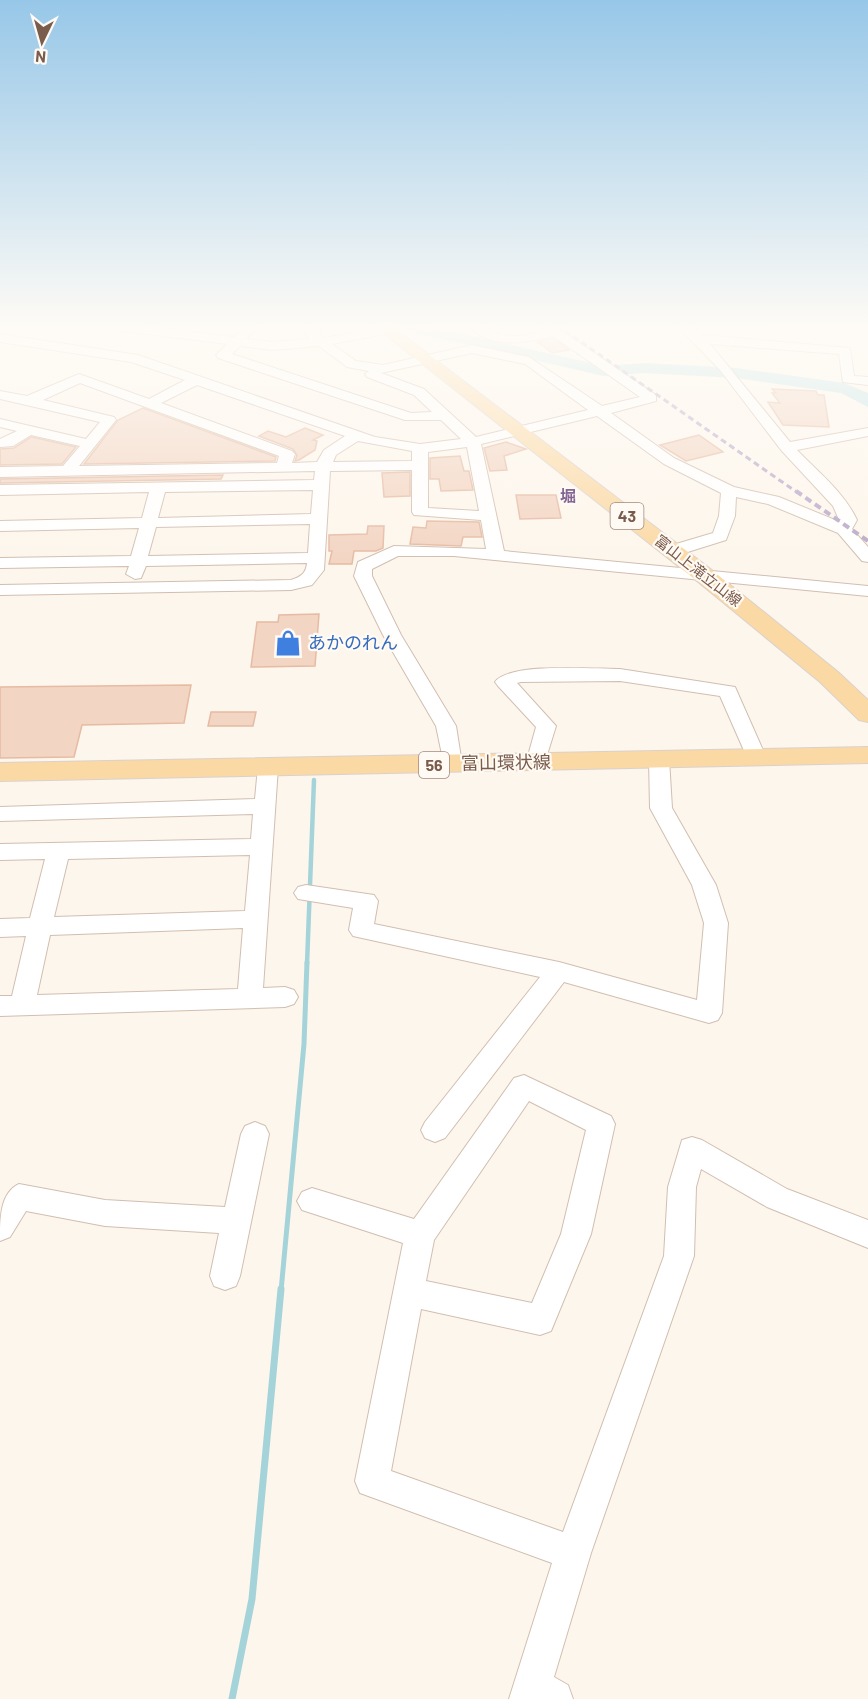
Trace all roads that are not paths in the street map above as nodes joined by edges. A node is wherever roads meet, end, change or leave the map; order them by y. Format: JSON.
{"nodes":[{"id":1,"x":43,"y":404,"type":"edge"},
{"id":2,"x":149,"y":404,"type":"edge"},
{"id":3,"x":267,"y":404,"type":"edge"},
{"id":4,"x":315,"y":404,"type":"edge"},
{"id":5,"x":369,"y":404,"type":"edge"},
{"id":6,"x":433,"y":404,"type":"edge"},
{"id":7,"x":491,"y":404,"type":"edge"},
{"id":8,"x":588,"y":404,"type":"edge"},
{"id":9,"x":628,"y":404,"type":"edge"},
{"id":10,"x":754,"y":404,"type":"edge"},
{"id":11,"x":599,"y":412,"type":"junction"},
{"id":12,"x":296,"y":414,"type":"junction"},
{"id":13,"x":446,"y":416,"type":"junction"},
{"id":14,"x":0,"y":423,"type":"edge"},
{"id":15,"x":29,"y":430,"type":"junction"},
{"id":16,"x":525,"y":431,"type":"junction"},
{"id":17,"x":868,"y":432,"type":"edge"},
{"id":18,"x":357,"y":435,"type":"junction"},
{"id":19,"x":474,"y":442,"type":"junction"},
{"id":20,"x":0,"y":443,"type":"edge"},
{"id":21,"x":89,"y":444,"type":"junction"},
{"id":22,"x":786,"y":447,"type":"junction"},
{"id":23,"x":420,"y":448,"type":"junction"},
{"id":24,"x":420,"y":465,"type":"junction"},
{"id":25,"x":323,"y":467,"type":"junction"},
{"id":26,"x":283,"y":468,"type":"junction"},
{"id":27,"x":67,"y":471,"type":"junction"},
{"id":28,"x":0,"y":472,"type":"edge"},
{"id":29,"x":321,"y":485,"type":"junction"},
{"id":30,"x":158,"y":487,"type":"junction"},
{"id":31,"x":0,"y":490,"type":"edge"},
{"id":32,"x":729,"y":491,"type":"junction"},
{"id":33,"x":489,"y":516,"type":"junction"},
{"id":34,"x":319,"y":519,"type":"junction"},
{"id":35,"x":148,"y":522,"type":"junction"},
{"id":36,"x":0,"y":526,"type":"edge"},
{"id":37,"x":844,"y":530,"type":"junction"},
{"id":38,"x":678,"y":549,"type":"junction"},
{"id":39,"x":496,"y":555,"type":"junction"},
{"id":40,"x":868,"y":557,"type":"edge"},
{"id":41,"x":316,"y":558,"type":"junction"},
{"id":42,"x":138,"y":561,"type":"junction"},
{"id":43,"x":0,"y":563,"type":"edge"},
{"id":44,"x":714,"y":577,"type":"junction"},
{"id":45,"x":132,"y":588,"type":"junction"},
{"id":46,"x":0,"y":590,"type":"edge"},
{"id":47,"x":868,"y":591,"type":"edge"},
{"id":48,"x":868,"y":692,"type":"edge"},
{"id":49,"x":868,"y":714,"type":"edge"},
{"id":50,"x":868,"y":755,"type":"edge"},
{"id":51,"x":756,"y":757,"type":"junction"},
{"id":52,"x":658,"y":759,"type":"junction"},
{"id":53,"x":536,"y":763,"type":"junction"},
{"id":54,"x":452,"y":764,"type":"junction"},
{"id":55,"x":268,"y":768,"type":"junction"},
{"id":56,"x":0,"y":772,"type":"edge"},
{"id":57,"x":265,"y":806,"type":"junction"},
{"id":58,"x":0,"y":814,"type":"edge"},
{"id":59,"x":262,"y":847,"type":"junction"},
{"id":60,"x":58,"y":851,"type":"junction"},
{"id":61,"x":0,"y":852,"type":"edge"},
{"id":62,"x":306,"y":893,"type":"dead end"},
{"id":63,"x":256,"y":919,"type":"junction"},
{"id":64,"x":41,"y":927,"type":"junction"},
{"id":65,"x":0,"y":928,"type":"edge"},
{"id":66,"x":559,"y":971,"type":"junction"},
{"id":67,"x":285,"y":997,"type":"dead end"},
{"id":68,"x":250,"y":998,"type":"junction"},
{"id":69,"x":11,"y":1006,"type":"edge"},
{"id":70,"x":435,"y":1130,"type":"dead end"},
{"id":71,"x":255,"y":1134,"type":"dead end"},
{"id":72,"x":312,"y":1201,"type":"dead end"},
{"id":73,"x":237,"y":1221,"type":"junction"},
{"id":74,"x":0,"y":1227,"type":"edge"},
{"id":75,"x":868,"y":1234,"type":"edge"},
{"id":76,"x":420,"y":1235,"type":"junction"},
{"id":77,"x":225,"y":1276,"type":"dead end"},
{"id":78,"x":410,"y":1292,"type":"junction"},
{"id":79,"x":573,"y":1553,"type":"junction"},
{"id":80,"x":538,"y":1695,"type":"edge"}],
"edges":[{"from":1,"to":21,"type":"street"},
{"from":2,"to":26,"type":"street"},
{"from":3,"to":12,"type":"street"},
{"from":4,"to":12,"type":"street"},
{"from":5,"to":13,"type":"street"},
{"from":6,"to":13,"type":"street"},
{"from":7,"to":16,"type":"main road","name":"富山上滝立山線","number":"43"},
{"from":8,"to":11,"type":"street"},
{"from":9,"to":11,"type":"street"},
{"from":10,"to":22,"type":"street"},
{"from":11,"to":16,"type":"street"},
{"from":11,"to":32,"type":"street"},
{"from":12,"to":18,"type":"street"},
{"from":13,"to":19,"type":"street"},
{"from":14,"to":15,"type":"street"},
{"from":15,"to":20,"type":"street"},
{"from":15,"to":21,"type":"street"},
{"from":16,"to":19,"type":"street"},
{"from":16,"to":38,"type":"main road","name":"富山上滝立山線","number":"43"},
{"from":17,"to":22,"type":"street"},
{"from":18,"to":23,"type":"street"},
{"from":18,"to":25,"type":"street"},
{"from":19,"to":23,"type":"street"},
{"from":19,"to":33,"type":"street"},
{"from":21,"to":27,"type":"street"},
{"from":22,"to":37,"type":"street"},
{"from":23,"to":24,"type":"street"},
{"from":24,"to":25,"type":"street"},
{"from":24,"to":33,"type":"street"},
{"from":25,"to":26,"type":"street"},
{"from":25,"to":29,"type":"street"},
{"from":26,"to":27,"type":"street"},
{"from":27,"to":28,"type":"street"},
{"from":29,"to":30,"type":"street"},
{"from":29,"to":34,"type":"street"},
{"from":30,"to":31,"type":"street"},
{"from":30,"to":35,"type":"street"},
{"from":32,"to":37,"type":"street"},
{"from":32,"to":38,"type":"street"},
{"from":33,"to":39,"type":"street"},
{"from":34,"to":35,"type":"street"},
{"from":34,"to":41,"type":"street"},
{"from":35,"to":36,"type":"street"},
{"from":35,"to":42,"type":"street"},
{"from":37,"to":40,"type":"street"},
{"from":38,"to":44,"type":"main road","name":"富山上滝立山線","number":"43"},
{"from":39,"to":44,"type":"street"},
{"from":39,"to":54,"type":"street"},
{"from":41,"to":42,"type":"street"},
{"from":41,"to":45,"type":"street"},
{"from":42,"to":43,"type":"street"},
{"from":42,"to":45,"type":"street"},
{"from":44,"to":47,"type":"street"},
{"from":44,"to":48,"type":"main road","name":"富山上滝立山線","number":"43"},
{"from":44,"to":49,"type":"main road","name":"富山上滝立山線","number":"43"},
{"from":45,"to":46,"type":"street"},
{"from":50,"to":51,"type":"main road","name":"富山環状線","number":"56"},
{"from":51,"to":52,"type":"main road","name":"富山環状線","number":"56"},
{"from":51,"to":53,"type":"street"},
{"from":52,"to":53,"type":"main road","name":"富山環状線","number":"56"},
{"from":52,"to":66,"type":"street"},
{"from":53,"to":54,"type":"main road","name":"富山環状線","number":"56"},
{"from":54,"to":55,"type":"main road","name":"富山環状線","number":"56"},
{"from":55,"to":56,"type":"main road","name":"富山環状線","number":"56"},
{"from":55,"to":57,"type":"street"},
{"from":57,"to":58,"type":"street"},
{"from":57,"to":59,"type":"street"},
{"from":59,"to":60,"type":"street"},
{"from":59,"to":63,"type":"street"},
{"from":60,"to":61,"type":"street"},
{"from":60,"to":64,"type":"street"},
{"from":62,"to":66,"type":"street"},
{"from":63,"to":64,"type":"street"},
{"from":63,"to":68,"type":"street"},
{"from":64,"to":65,"type":"street"},
{"from":64,"to":69,"type":"street"},
{"from":66,"to":70,"type":"street"},
{"from":67,"to":68,"type":"street"},
{"from":68,"to":69,"type":"street"},
{"from":71,"to":73,"type":"street"},
{"from":72,"to":76,"type":"street"},
{"from":73,"to":74,"type":"street"},
{"from":73,"to":77,"type":"street"},
{"from":75,"to":79,"type":"street"},
{"from":76,"to":78,"type":"street"},
{"from":76,"to":78,"type":"street"},
{"from":78,"to":79,"type":"street"},
{"from":79,"to":80,"type":"street"}]}
